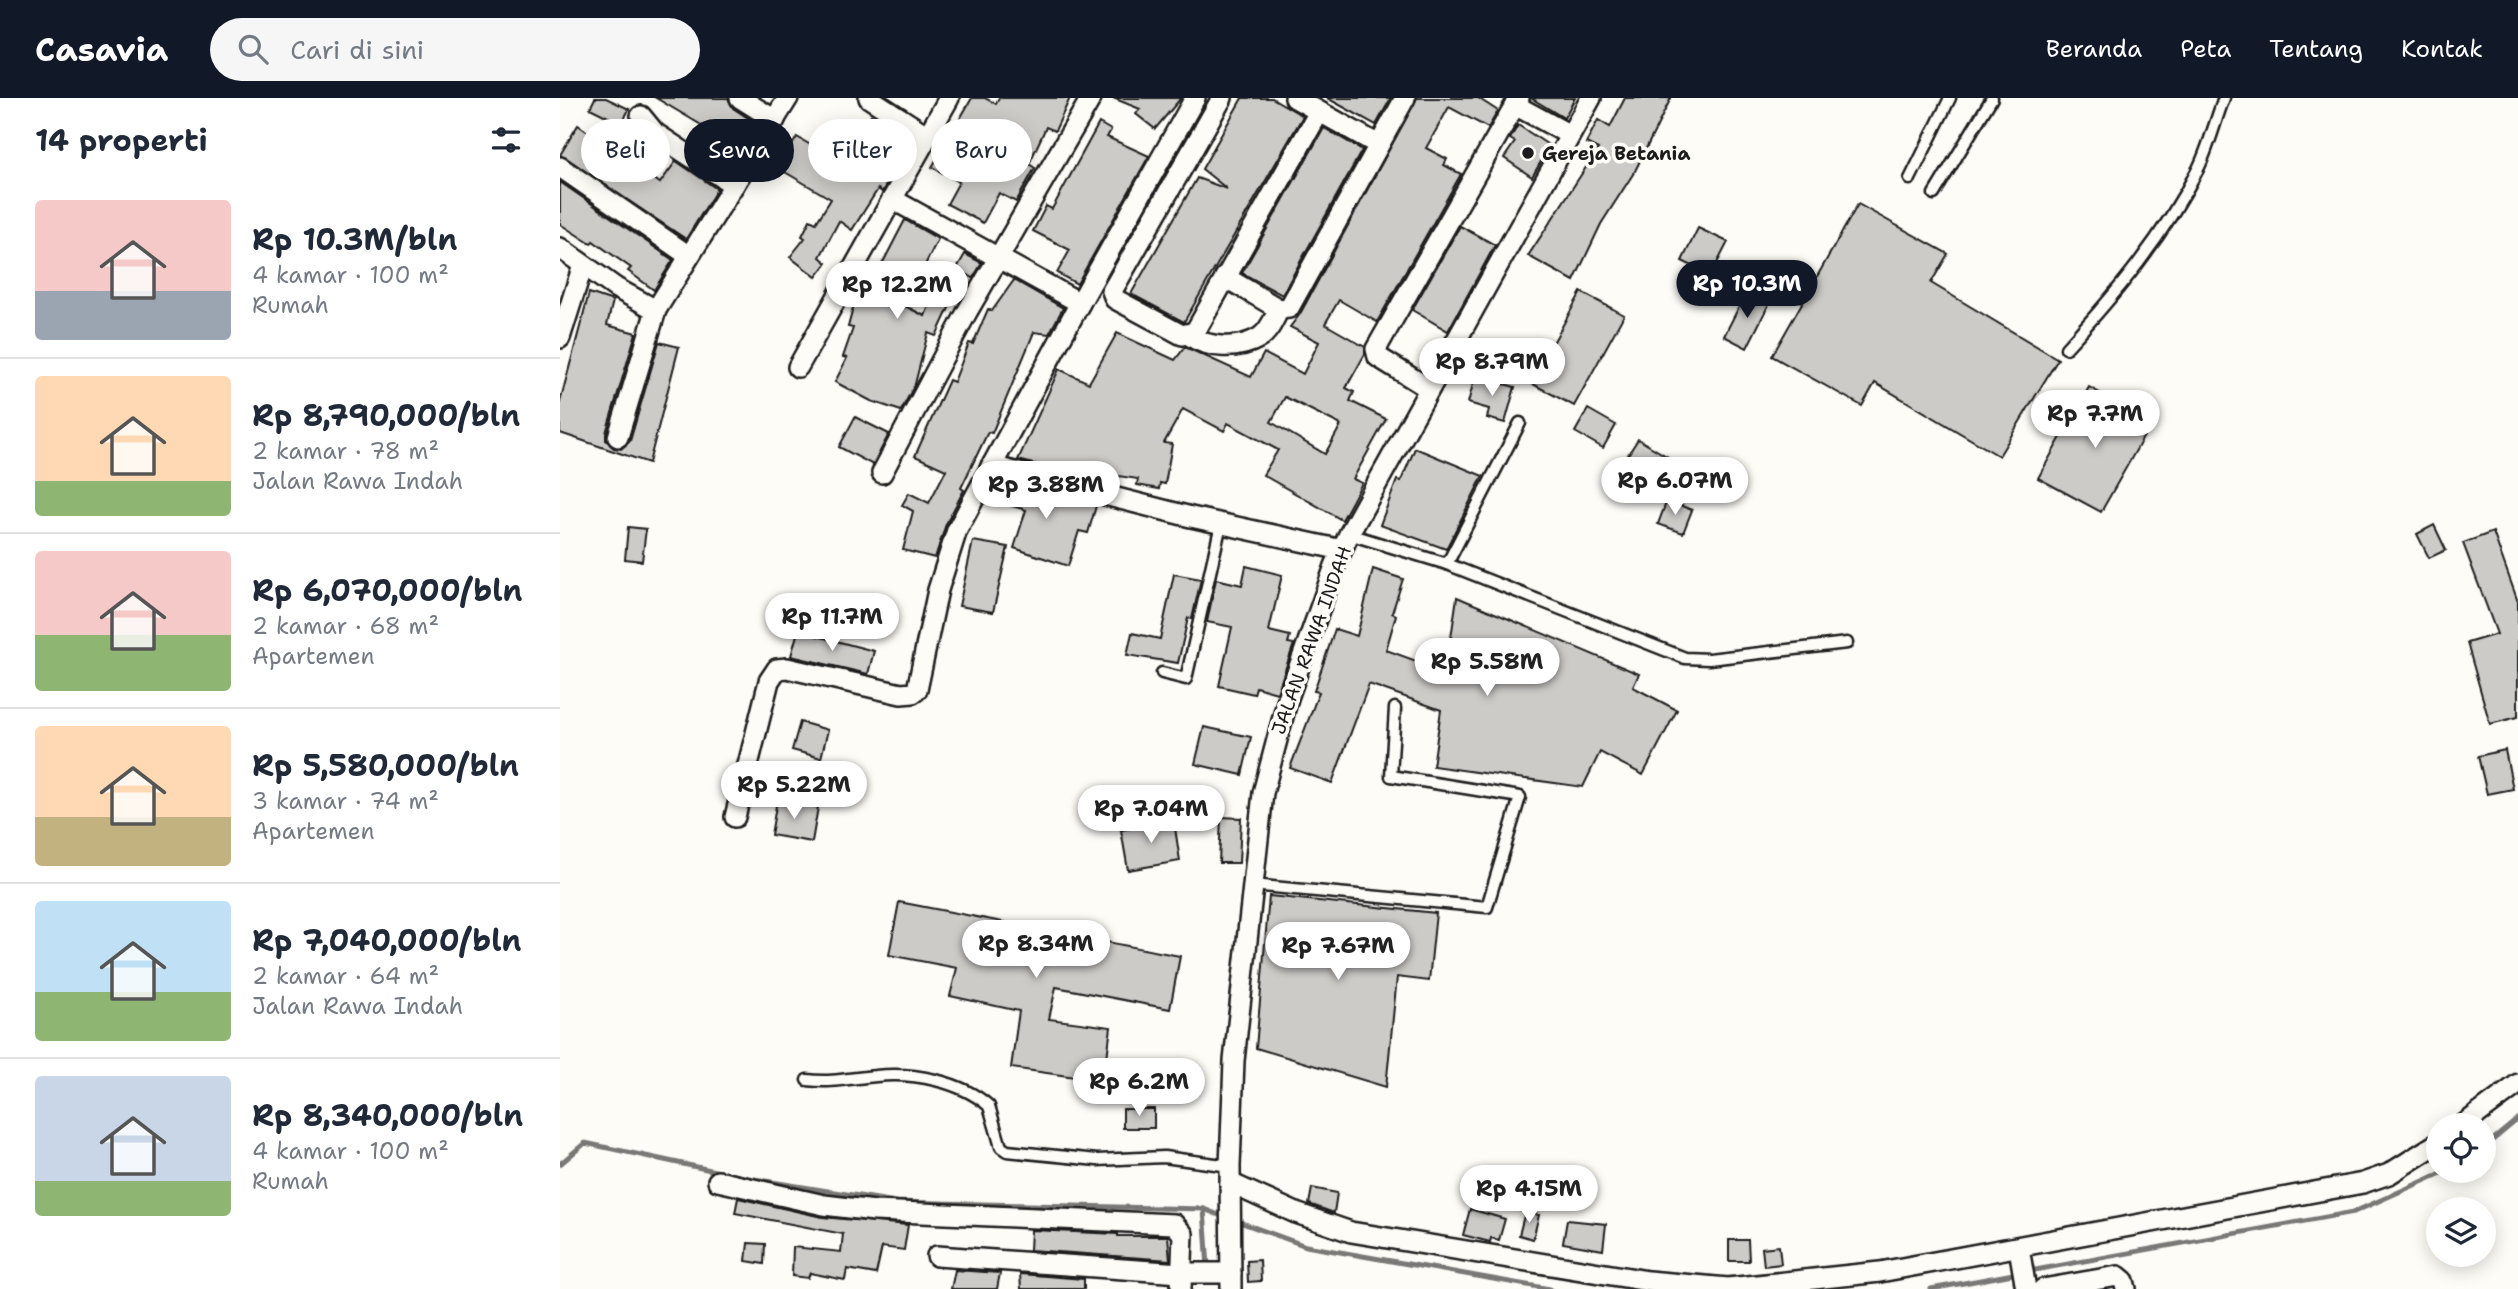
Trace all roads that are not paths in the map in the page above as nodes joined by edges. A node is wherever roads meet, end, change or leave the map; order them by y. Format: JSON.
{"nodes":[{"id":1,"x":740,"y":98,"type":"edge"},
{"id":2,"x":789,"y":98,"type":"edge"},
{"id":3,"x":869,"y":98,"type":"edge"},
{"id":4,"x":949,"y":98,"type":"edge"},
{"id":5,"x":1091,"y":98,"type":"edge"},
{"id":6,"x":1195,"y":98,"type":"edge"},
{"id":7,"x":1222,"y":98,"type":"edge"},
{"id":8,"x":1295,"y":98,"type":"edge"},
{"id":9,"x":1405,"y":98,"type":"edge"},
{"id":10,"x":1591,"y":98,"type":"edge"},
{"id":11,"x":1950,"y":98,"type":"edge"},
{"id":12,"x":1992,"y":98,"type":"edge"},
{"id":13,"x":2224,"y":98,"type":"edge"},
{"id":14,"x":1517,"y":102,"type":"edge"},
{"id":15,"x":1319,"y":112,"type":"junction"},
{"id":16,"x":641,"y":116,"type":"dead end"},
{"id":17,"x":773,"y":119,"type":"edge"},
{"id":18,"x":776,"y":119,"type":"edge"},
{"id":19,"x":1570,"y":135,"type":"junction"},
{"id":20,"x":928,"y":136,"type":"junction"},
{"id":21,"x":1377,"y":144,"type":"junction"},
{"id":22,"x":560,"y":167,"type":"edge"},
{"id":23,"x":1910,"y":179,"type":"dead end"},
{"id":24,"x":736,"y":182,"type":"edge"},
{"id":25,"x":734,"y":185,"type":"junction"},
{"id":26,"x":1934,"y":194,"type":"dead end"},
{"id":27,"x":892,"y":199,"type":"junction"},
{"id":28,"x":560,"y":248,"type":"edge"},
{"id":29,"x":689,"y":256,"type":"junction"},
{"id":30,"x":1000,"y":258,"type":"junction"},
{"id":31,"x":583,"y":265,"type":"junction"},
{"id":32,"x":1225,"y":277,"type":"junction"},
{"id":33,"x":1080,"y":303,"type":"junction"},
{"id":34,"x":1279,"y":309,"type":"junction"},
{"id":35,"x":656,"y":310,"type":"junction"},
{"id":36,"x":1189,"y":335,"type":"junction"},
{"id":37,"x":560,"y":338,"type":"edge"},
{"id":38,"x":2066,"y":348,"type":"dead end"},
{"id":39,"x":798,"y":367,"type":"dead end"},
{"id":40,"x":1427,"y":388,"type":"junction"},
{"id":41,"x":1520,"y":423,"type":"dead end"},
{"id":42,"x":618,"y":437,"type":"dead end"},
{"id":43,"x":991,"y":467,"type":"junction"},
{"id":44,"x":882,"y":473,"type":"dead end"},
{"id":45,"x":1221,"y":524,"type":"junction"},
{"id":46,"x":1345,"y":542,"type":"junction"},
{"id":47,"x":1447,"y":564,"type":"junction"},
{"id":48,"x":1847,"y":643,"type":"dead end"},
{"id":49,"x":1162,"y":673,"type":"dead end"},
{"id":50,"x":1395,"y":708,"type":"dead end"},
{"id":51,"x":735,"y":817,"type":"dead end"},
{"id":52,"x":1252,"y":885,"type":"junction"},
{"id":53,"x":807,"y":1080,"type":"dead end"},
{"id":54,"x":2518,"y":1084,"type":"edge"},
{"id":55,"x":2479,"y":1113,"type":"edge"},
{"id":56,"x":2426,"y":1151,"type":"edge"},
{"id":57,"x":718,"y":1181,"type":"dead end"},
{"id":58,"x":1230,"y":1183,"type":"junction"},
{"id":59,"x":937,"y":1256,"type":"dead end"},
{"id":60,"x":2020,"y":1256,"type":"junction"},
{"id":61,"x":1228,"y":1278,"type":"edge"},
{"id":62,"x":1185,"y":1279,"type":"edge"},
{"id":63,"x":2026,"y":1289,"type":"edge"},
{"id":64,"x":2043,"y":1289,"type":"edge"},
{"id":65,"x":2126,"y":1289,"type":"edge"}],
"edges":[{"from":1,"to":17,"type":"street"},
{"from":2,"to":18,"type":"street"},
{"from":3,"to":20,"type":"street"},
{"from":4,"to":20,"type":"street"},
{"from":5,"to":30,"type":"street"},
{"from":6,"to":33,"type":"street"},
{"from":7,"to":36,"type":"street"},
{"from":8,"to":15,"type":"street"},
{"from":9,"to":21,"type":"street"},
{"from":10,"to":19,"type":"street","name":"JALAN RAWA INDAH"},
{"from":11,"to":23,"type":"lane"},
{"from":12,"to":26,"type":"lane"},
{"from":13,"to":38,"type":"lane"},
{"from":14,"to":19,"type":"street"},
{"from":14,"to":40,"type":"street"},
{"from":15,"to":21,"type":"street"},
{"from":15,"to":32,"type":"street"},
{"from":16,"to":25,"type":"street"},
{"from":19,"to":40,"type":"street","name":"JALAN RAWA INDAH"},
{"from":20,"to":27,"type":"street"},
{"from":21,"to":34,"type":"street"},
{"from":22,"to":29,"type":"street"},
{"from":24,"to":25,"type":"street"},
{"from":25,"to":29,"type":"street"},
{"from":27,"to":30,"type":"street"},
{"from":27,"to":39,"type":"street"},
{"from":28,"to":31,"type":"street"},
{"from":29,"to":35,"type":"street"},
{"from":30,"to":33,"type":"street"},
{"from":30,"to":44,"type":"street"},
{"from":31,"to":35,"type":"street"},
{"from":31,"to":37,"type":"street"},
{"from":32,"to":34,"type":"street"},
{"from":32,"to":36,"type":"street"},
{"from":33,"to":43,"type":"street"},
{"from":34,"to":36,"type":"street"},
{"from":35,"to":42,"type":"street"},
{"from":40,"to":46,"type":"street","name":"JALAN RAWA INDAH"},
{"from":41,"to":47,"type":"lane"},
{"from":43,"to":45,"type":"street"},
{"from":43,"to":51,"type":"street"},
{"from":45,"to":46,"type":"street"},
{"from":45,"to":49,"type":"lane"},
{"from":46,"to":47,"type":"lane"},
{"from":46,"to":52,"type":"street","name":"JALAN RAWA INDAH"},
{"from":47,"to":48,"type":"lane"},
{"from":50,"to":52,"type":"lane"},
{"from":52,"to":58,"type":"street","name":"JALAN RAWA INDAH"},
{"from":53,"to":58,"type":"lane"},
{"from":54,"to":55,"type":"street"},
{"from":56,"to":60,"type":"street"},
{"from":57,"to":62,"type":"street"},
{"from":58,"to":60,"type":"street"},
{"from":58,"to":61,"type":"street","name":"JALAN RAWA INDAH"},
{"from":59,"to":62,"type":"street"},
{"from":60,"to":63,"type":"street"},
{"from":61,"to":62,"type":"street"},
{"from":64,"to":65,"type":"street"}]}
